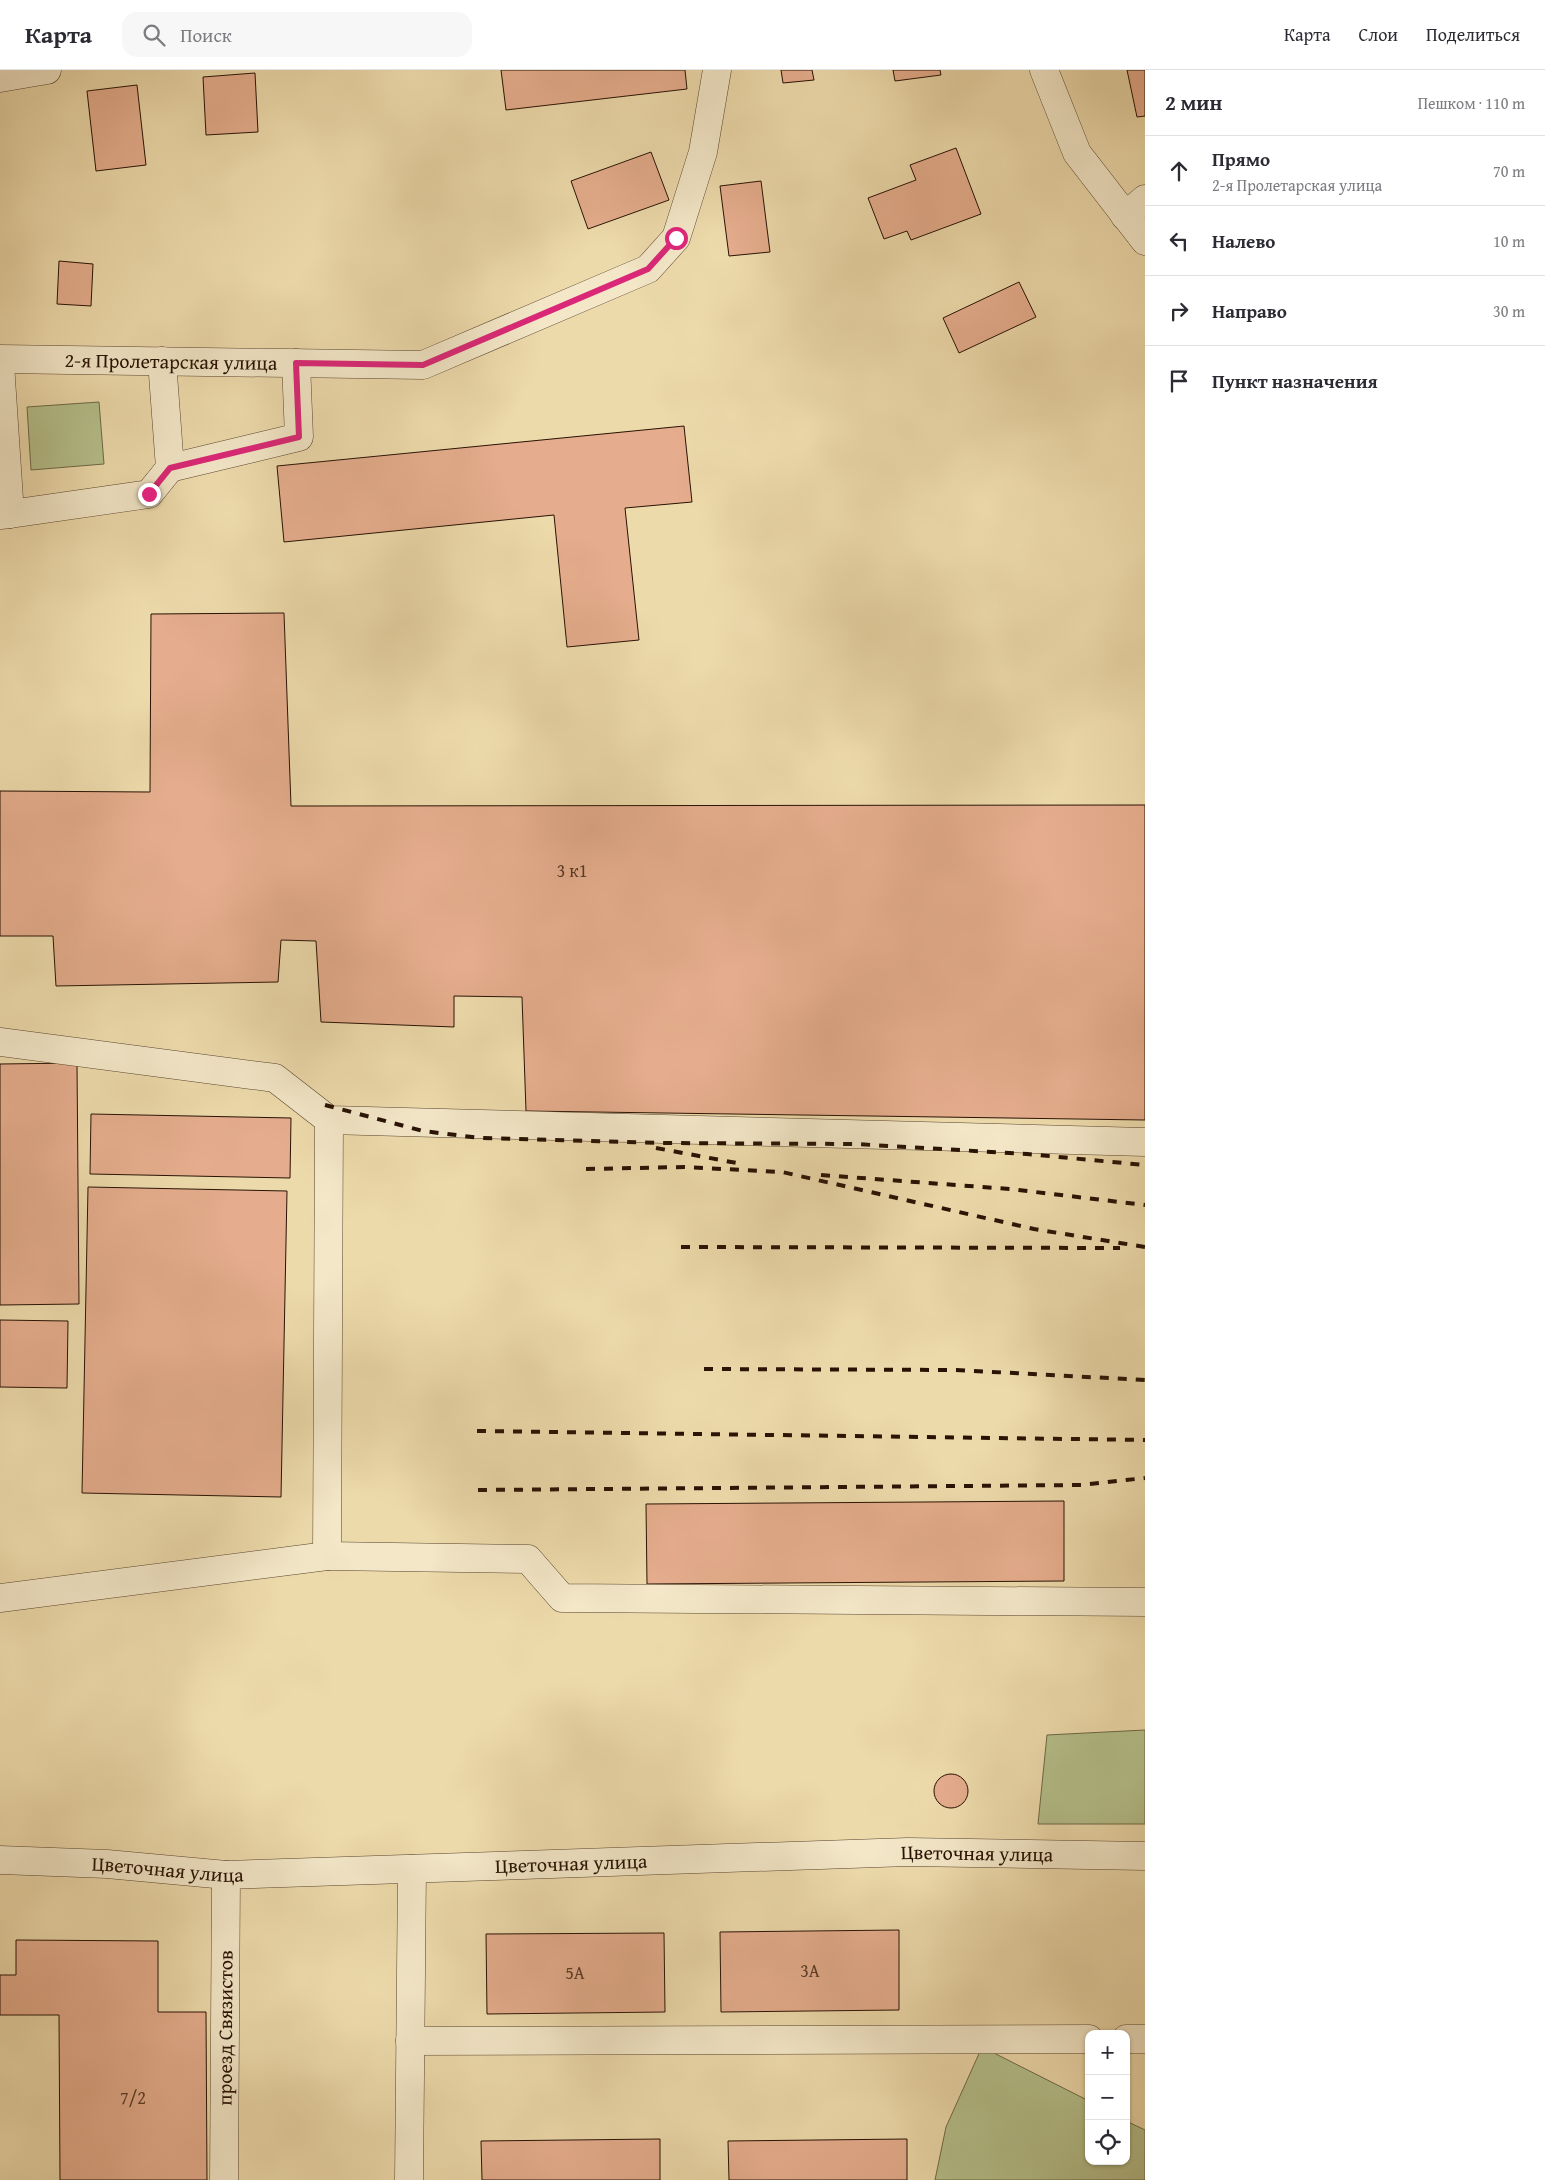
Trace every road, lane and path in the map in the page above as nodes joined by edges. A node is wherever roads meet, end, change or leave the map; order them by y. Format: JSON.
{"nodes":[{"id":1,"x":47,"y":70,"type":"edge"},
{"id":2,"x":717,"y":70,"type":"edge"},
{"id":3,"x":1044,"y":70,"type":"edge"},
{"id":4,"x":0,"y":78,"type":"edge"},
{"id":5,"x":1135,"y":208,"type":"edge"},
{"id":6,"x":1145,"y":242,"type":"edge"},
{"id":7,"x":0,"y":359,"type":"edge"},
{"id":8,"x":162,"y":361,"type":"junction"},
{"id":9,"x":296,"y":363,"type":"junction"},
{"id":10,"x":0,"y":364,"type":"edge"},
{"id":11,"x":170,"y":468,"type":"junction"},
{"id":12,"x":5,"y":514,"type":"edge"},
{"id":13,"x":0,"y":1042,"type":"edge"},
{"id":14,"x":329,"y":1120,"type":"junction"},
{"id":15,"x":1145,"y":1142,"type":"edge"},
{"id":16,"x":327,"y":1556,"type":"junction"},
{"id":17,"x":0,"y":1598,"type":"edge"},
{"id":18,"x":1145,"y":1602,"type":"edge"},
{"id":19,"x":1145,"y":1856,"type":"edge"},
{"id":20,"x":0,"y":1860,"type":"edge"},
{"id":21,"x":412,"y":1869,"type":"junction"},
{"id":22,"x":226,"y":1875,"type":"junction"},
{"id":23,"x":1085,"y":2039,"type":"edge"},
{"id":24,"x":1130,"y":2039,"type":"edge"},
{"id":25,"x":1145,"y":2039,"type":"edge"},
{"id":26,"x":410,"y":2041,"type":"junction"},
{"id":27,"x":224,"y":2180,"type":"edge"},
{"id":28,"x":409,"y":2180,"type":"edge"}],
"edges":[{"from":1,"to":4,"type":"street"},
{"from":2,"to":9,"type":"street","name":"2-я Пролетарская улица"},
{"from":3,"to":5,"type":"street"},
{"from":5,"to":6,"type":"street"},
{"from":7,"to":8,"type":"street","name":"2-я Пролетарская улица"},
{"from":8,"to":9,"type":"street","name":"2-я Пролетарская улица"},
{"from":8,"to":11,"type":"street"},
{"from":9,"to":11,"type":"street"},
{"from":10,"to":12,"type":"street"},
{"from":11,"to":12,"type":"street"},
{"from":13,"to":14,"type":"street"},
{"from":14,"to":15,"type":"street"},
{"from":14,"to":16,"type":"street"},
{"from":16,"to":17,"type":"street"},
{"from":16,"to":18,"type":"street"},
{"from":19,"to":21,"type":"street","name":"Цветочная улица"},
{"from":20,"to":22,"type":"street","name":"Цветочная улица"},
{"from":21,"to":22,"type":"street","name":"Цветочная улица"},
{"from":21,"to":26,"type":"street"},
{"from":22,"to":27,"type":"street","name":"проезд Связистов"},
{"from":23,"to":26,"type":"street"},
{"from":24,"to":25,"type":"street"},
{"from":26,"to":28,"type":"street"}]}
